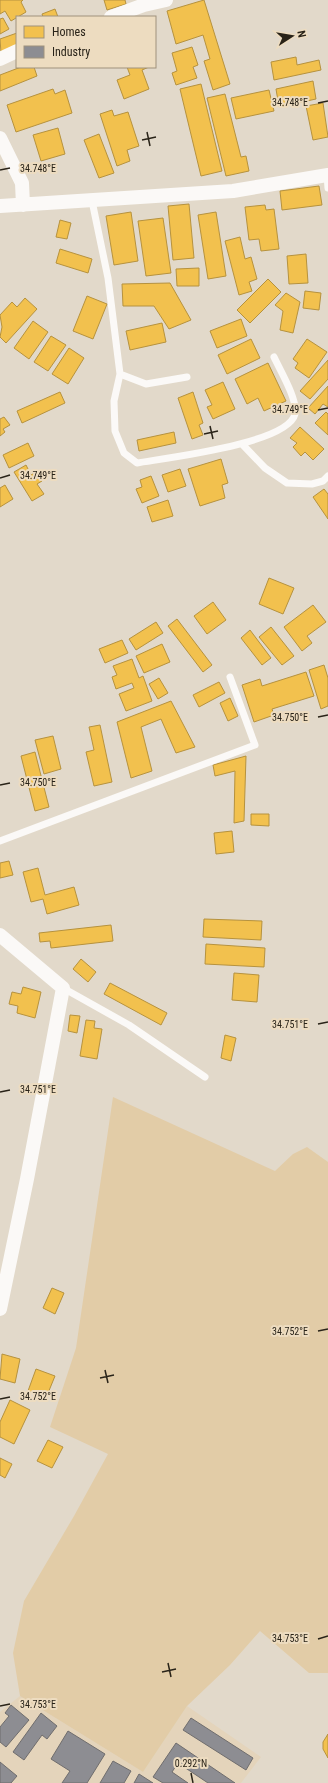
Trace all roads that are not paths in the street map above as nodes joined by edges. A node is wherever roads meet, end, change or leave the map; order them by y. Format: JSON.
{"nodes":[{"id":1,"x":166,"y":0,"type":"edge"},
{"id":2,"x":114,"y":16,"type":"edge"},
{"id":3,"x":16,"y":51,"type":"edge"},
{"id":4,"x":0,"y":59,"type":"edge"},
{"id":5,"x":0,"y":138,"type":"edge"},
{"id":6,"x":328,"y":179,"type":"edge"},
{"id":7,"x":92,"y":201,"type":"junction"},
{"id":8,"x":23,"y":205,"type":"junction"},
{"id":9,"x":0,"y":206,"type":"edge"},
{"id":10,"x":274,"y":357,"type":"dead end"},
{"id":11,"x":120,"y":374,"type":"junction"},
{"id":12,"x":187,"y":377,"type":"dead end"},
{"id":13,"x":242,"y":444,"type":"junction"},
{"id":14,"x":328,"y":476,"type":"edge"},
{"id":15,"x":230,"y":677,"type":"dead end"},
{"id":16,"x":0,"y":841,"type":"edge"},
{"id":17,"x":0,"y":935,"type":"edge"},
{"id":18,"x":63,"y":988,"type":"junction"},
{"id":19,"x":205,"y":1077,"type":"dead end"},
{"id":20,"x":0,"y":1308,"type":"edge"}],
"edges":[{"from":1,"to":2,"type":"street"},
{"from":3,"to":4,"type":"street"},
{"from":5,"to":8,"type":"street"},
{"from":6,"to":7,"type":"street"},
{"from":7,"to":8,"type":"street"},
{"from":7,"to":11,"type":"lane"},
{"from":8,"to":9,"type":"street"},
{"from":10,"to":13,"type":"lane"},
{"from":11,"to":12,"type":"lane"},
{"from":11,"to":13,"type":"lane"},
{"from":13,"to":14,"type":"lane"},
{"from":15,"to":16,"type":"lane"},
{"from":17,"to":18,"type":"street"},
{"from":18,"to":19,"type":"lane"},
{"from":18,"to":20,"type":"street"}]}
